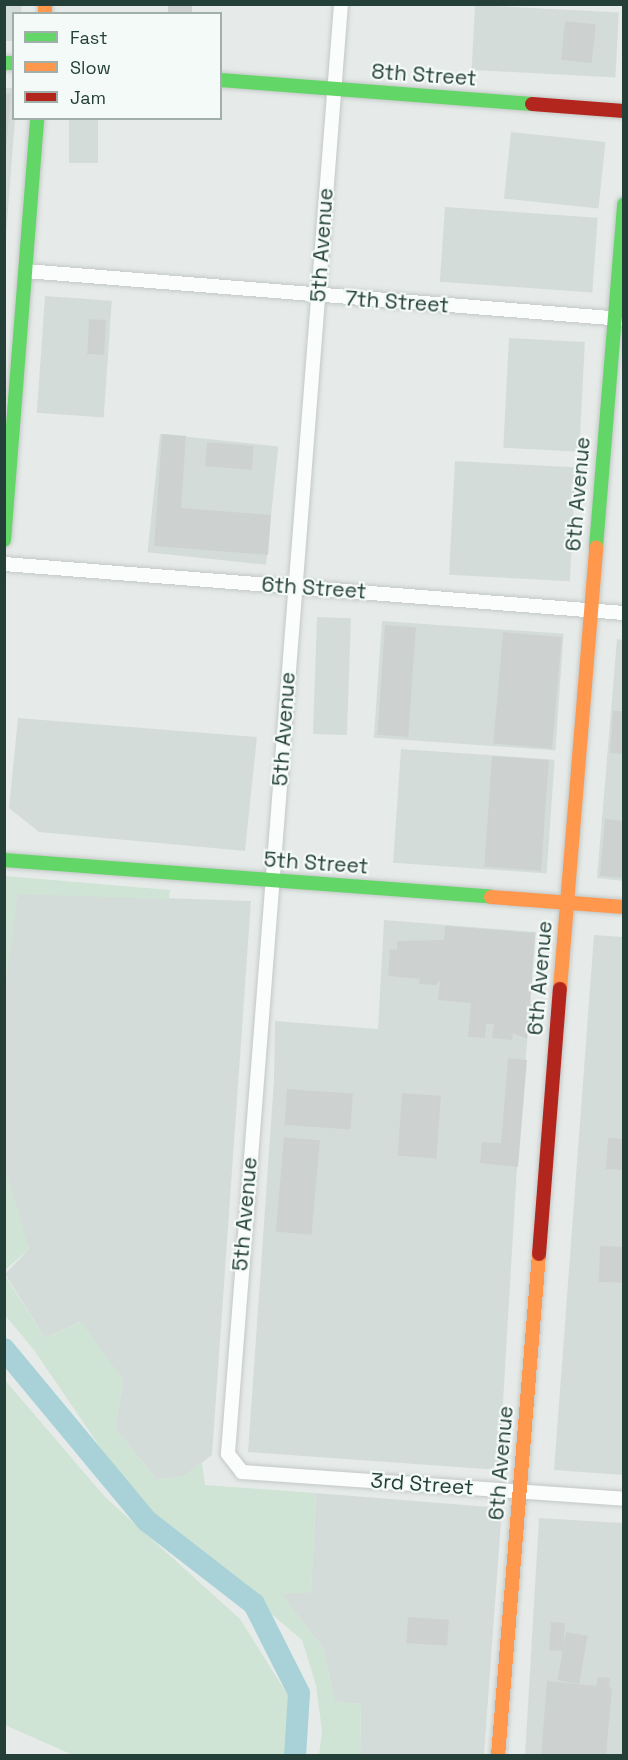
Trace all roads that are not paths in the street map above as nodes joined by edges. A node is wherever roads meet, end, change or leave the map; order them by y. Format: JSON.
{"nodes":[{"id":1,"x":341,"y":4,"type":"edge"},
{"id":2,"x":222,"y":80,"type":"edge"},
{"id":3,"x":335,"y":89,"type":"junction"},
{"id":4,"x":624,"y":111,"type":"edge"},
{"id":5,"x":37,"y":120,"type":"edge"},
{"id":6,"x":624,"y":204,"type":"edge"},
{"id":7,"x":26,"y":271,"type":"junction"},
{"id":8,"x":319,"y":296,"type":"junction"},
{"id":9,"x":619,"y":318,"type":"edge"},
{"id":10,"x":4,"y":540,"type":"edge"},
{"id":11,"x":4,"y":564,"type":"edge"},
{"id":12,"x":295,"y":587,"type":"junction"},
{"id":13,"x":590,"y":610,"type":"junction"},
{"id":14,"x":624,"y":613,"type":"edge"},
{"id":15,"x":4,"y":860,"type":"edge"},
{"id":16,"x":273,"y":881,"type":"junction"},
{"id":17,"x":567,"y":903,"type":"junction"},
{"id":18,"x":624,"y":907,"type":"edge"},
{"id":19,"x":228,"y":1454,"type":"joint"},
{"id":20,"x":520,"y":1490,"type":"junction"},
{"id":21,"x":624,"y":1499,"type":"edge"},
{"id":22,"x":498,"y":1755,"type":"edge"}],
"edges":[{"from":1,"to":3,"type":"street","name":"5th Avenue"},
{"from":2,"to":3,"type":"street","name":"8th Street"},
{"from":3,"to":4,"type":"street","name":"8th Street"},
{"from":3,"to":8,"type":"street","name":"5th Avenue"},
{"from":5,"to":7,"type":"street"},
{"from":6,"to":9,"type":"street","name":"6th Avenue"},
{"from":7,"to":8,"type":"street","name":"7th Street"},
{"from":7,"to":10,"type":"street"},
{"from":8,"to":9,"type":"street","name":"7th Street"},
{"from":8,"to":12,"type":"street","name":"5th Avenue"},
{"from":9,"to":13,"type":"street","name":"6th Avenue"},
{"from":11,"to":12,"type":"street","name":"6th Street"},
{"from":12,"to":13,"type":"street","name":"6th Street"},
{"from":12,"to":16,"type":"street","name":"5th Avenue"},
{"from":13,"to":14,"type":"street","name":"6th Street"},
{"from":13,"to":17,"type":"street","name":"6th Avenue"},
{"from":15,"to":16,"type":"street","name":"5th Street"},
{"from":16,"to":17,"type":"street","name":"5th Street"},
{"from":16,"to":19,"type":"street","name":"5th Avenue"},
{"from":17,"to":18,"type":"street","name":"5th Street"},
{"from":17,"to":20,"type":"street","name":"6th Avenue"},
{"from":19,"to":20,"type":"street","name":"3rd Street"},
{"from":20,"to":21,"type":"street","name":"3rd Street"},
{"from":20,"to":22,"type":"street","name":"6th Avenue"}]}
